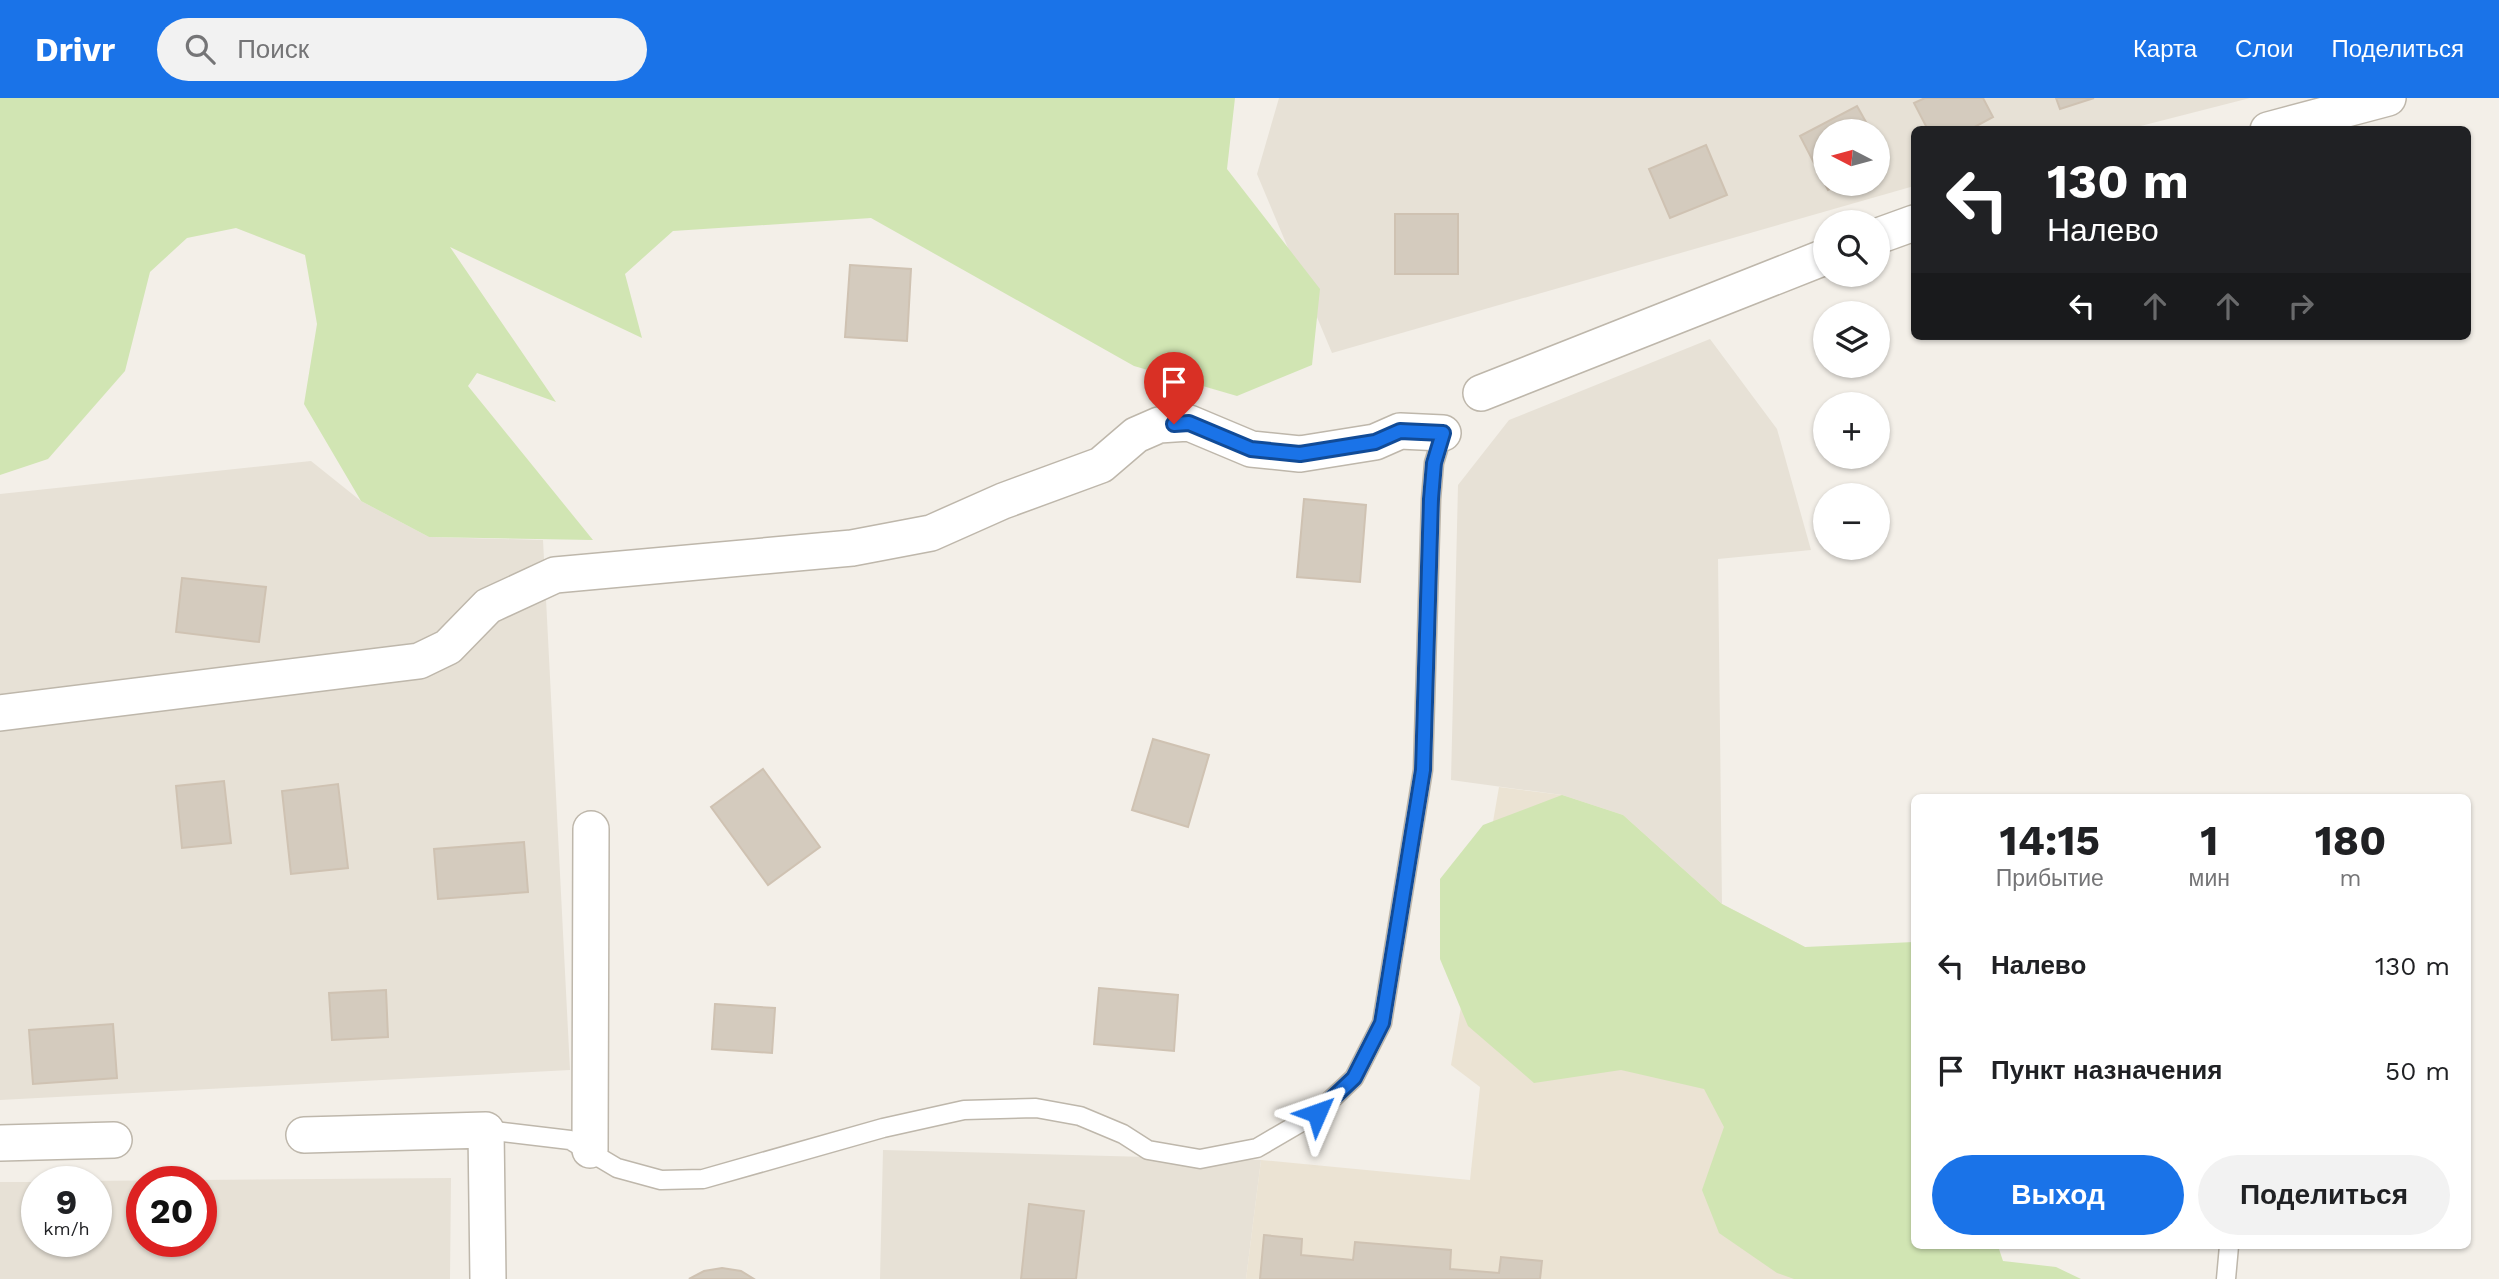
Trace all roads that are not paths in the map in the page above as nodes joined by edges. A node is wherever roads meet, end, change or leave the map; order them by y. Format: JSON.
{"nodes":[{"id":1,"x":2388,"y":98,"type":"edge"},
{"id":2,"x":2283,"y":126,"type":"edge"},
{"id":3,"x":1911,"y":224,"type":"edge"},
{"id":4,"x":1890,"y":232,"type":"edge"},
{"id":5,"x":1813,"y":262,"type":"edge"},
{"id":6,"x":1481,"y":393,"type":"dead end"},
{"id":7,"x":1443,"y":433,"type":"joint"},
{"id":8,"x":0,"y":713,"type":"edge"},
{"id":9,"x":591,"y":829,"type":"dead end"},
{"id":10,"x":486,"y":1130,"type":"junction"},
{"id":11,"x":304,"y":1135,"type":"dead end"},
{"id":12,"x":114,"y":1140,"type":"dead end"},
{"id":13,"x":0,"y":1143,"type":"edge"},
{"id":14,"x":590,"y":1150,"type":"junction"},
{"id":15,"x":2229,"y":1249,"type":"edge"},
{"id":16,"x":488,"y":1279,"type":"edge"},
{"id":17,"x":2227,"y":1279,"type":"edge"}],
"edges":[{"from":1,"to":2,"type":"street"},
{"from":3,"to":4,"type":"street"},
{"from":5,"to":6,"type":"street"},
{"from":7,"to":8,"type":"street"},
{"from":7,"to":14,"type":"lane"},
{"from":9,"to":14,"type":"street"},
{"from":10,"to":11,"type":"street"},
{"from":10,"to":14,"type":"lane"},
{"from":10,"to":16,"type":"street"},
{"from":12,"to":13,"type":"street"},
{"from":15,"to":17,"type":"lane"}]}
